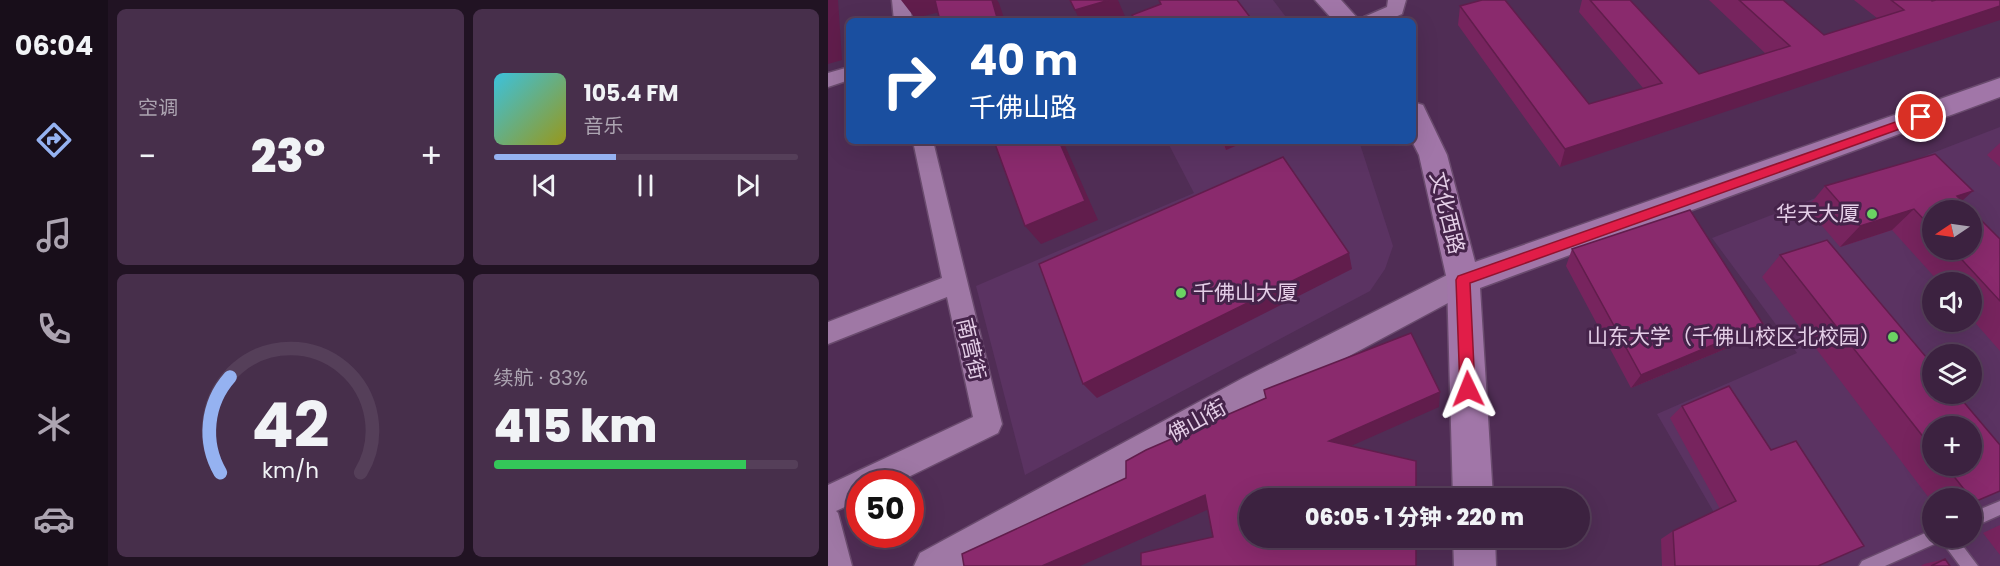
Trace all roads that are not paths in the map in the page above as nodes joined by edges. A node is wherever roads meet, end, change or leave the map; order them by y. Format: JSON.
{"nodes":[{"id":1,"x":901,"y":0,"type":"edge"},
{"id":2,"x":1327,"y":0,"type":"edge"},
{"id":3,"x":1397,"y":0,"type":"edge"},
{"id":4,"x":903,"y":18,"type":"edge"},
{"id":5,"x":1345,"y":18,"type":"edge"},
{"id":6,"x":1377,"y":18,"type":"edge"},
{"id":7,"x":846,"y":74,"type":"edge"},
{"id":8,"x":828,"y":80,"type":"edge"},
{"id":9,"x":2000,"y":87,"type":"edge"},
{"id":10,"x":1416,"y":118,"type":"edge"},
{"id":11,"x":924,"y":144,"type":"edge"},
{"id":12,"x":1463,"y":280,"type":"junction"},
{"id":13,"x":956,"y":283,"type":"junction"},
{"id":14,"x":828,"y":333,"type":"edge"},
{"id":15,"x":891,"y":470,"type":"edge"},
{"id":16,"x":1473,"y":488,"type":"edge"},
{"id":17,"x":846,"y":492,"type":"edge"},
{"id":18,"x":828,"y":500,"type":"edge"},
{"id":19,"x":2000,"y":508,"type":"edge"},
{"id":20,"x":1982,"y":516,"type":"edge"},
{"id":21,"x":828,"y":523,"type":"edge"},
{"id":22,"x":1922,"y":542,"type":"edge"},
{"id":23,"x":1474,"y":548,"type":"edge"},
{"id":24,"x":1956,"y":548,"type":"edge"},
{"id":25,"x":837,"y":566,"type":"edge"},
{"id":26,"x":933,"y":566,"type":"edge"},
{"id":27,"x":1475,"y":566,"type":"edge"},
{"id":28,"x":1867,"y":566,"type":"edge"},
{"id":29,"x":1970,"y":566,"type":"edge"}],
"edges":[{"from":1,"to":4,"type":"street"},
{"from":2,"to":5,"type":"main road"},
{"from":3,"to":6,"type":"street"},
{"from":7,"to":8,"type":"street"},
{"from":9,"to":12,"type":"main road"},
{"from":10,"to":12,"type":"main road","name":"文化西路"},
{"from":11,"to":13,"type":"street","name":"南营街"},
{"from":12,"to":16,"type":"main road","name":"文化西路"},
{"from":12,"to":26,"type":"street","name":"佛山街"},
{"from":13,"to":14,"type":"street"},
{"from":13,"to":15,"type":"street","name":"南营街"},
{"from":17,"to":18,"type":"street"},
{"from":19,"to":20,"type":"lane"},
{"from":21,"to":25,"type":"street"},
{"from":22,"to":28,"type":"lane"},
{"from":23,"to":27,"type":"main road"},
{"from":24,"to":29,"type":"lane"}]}
